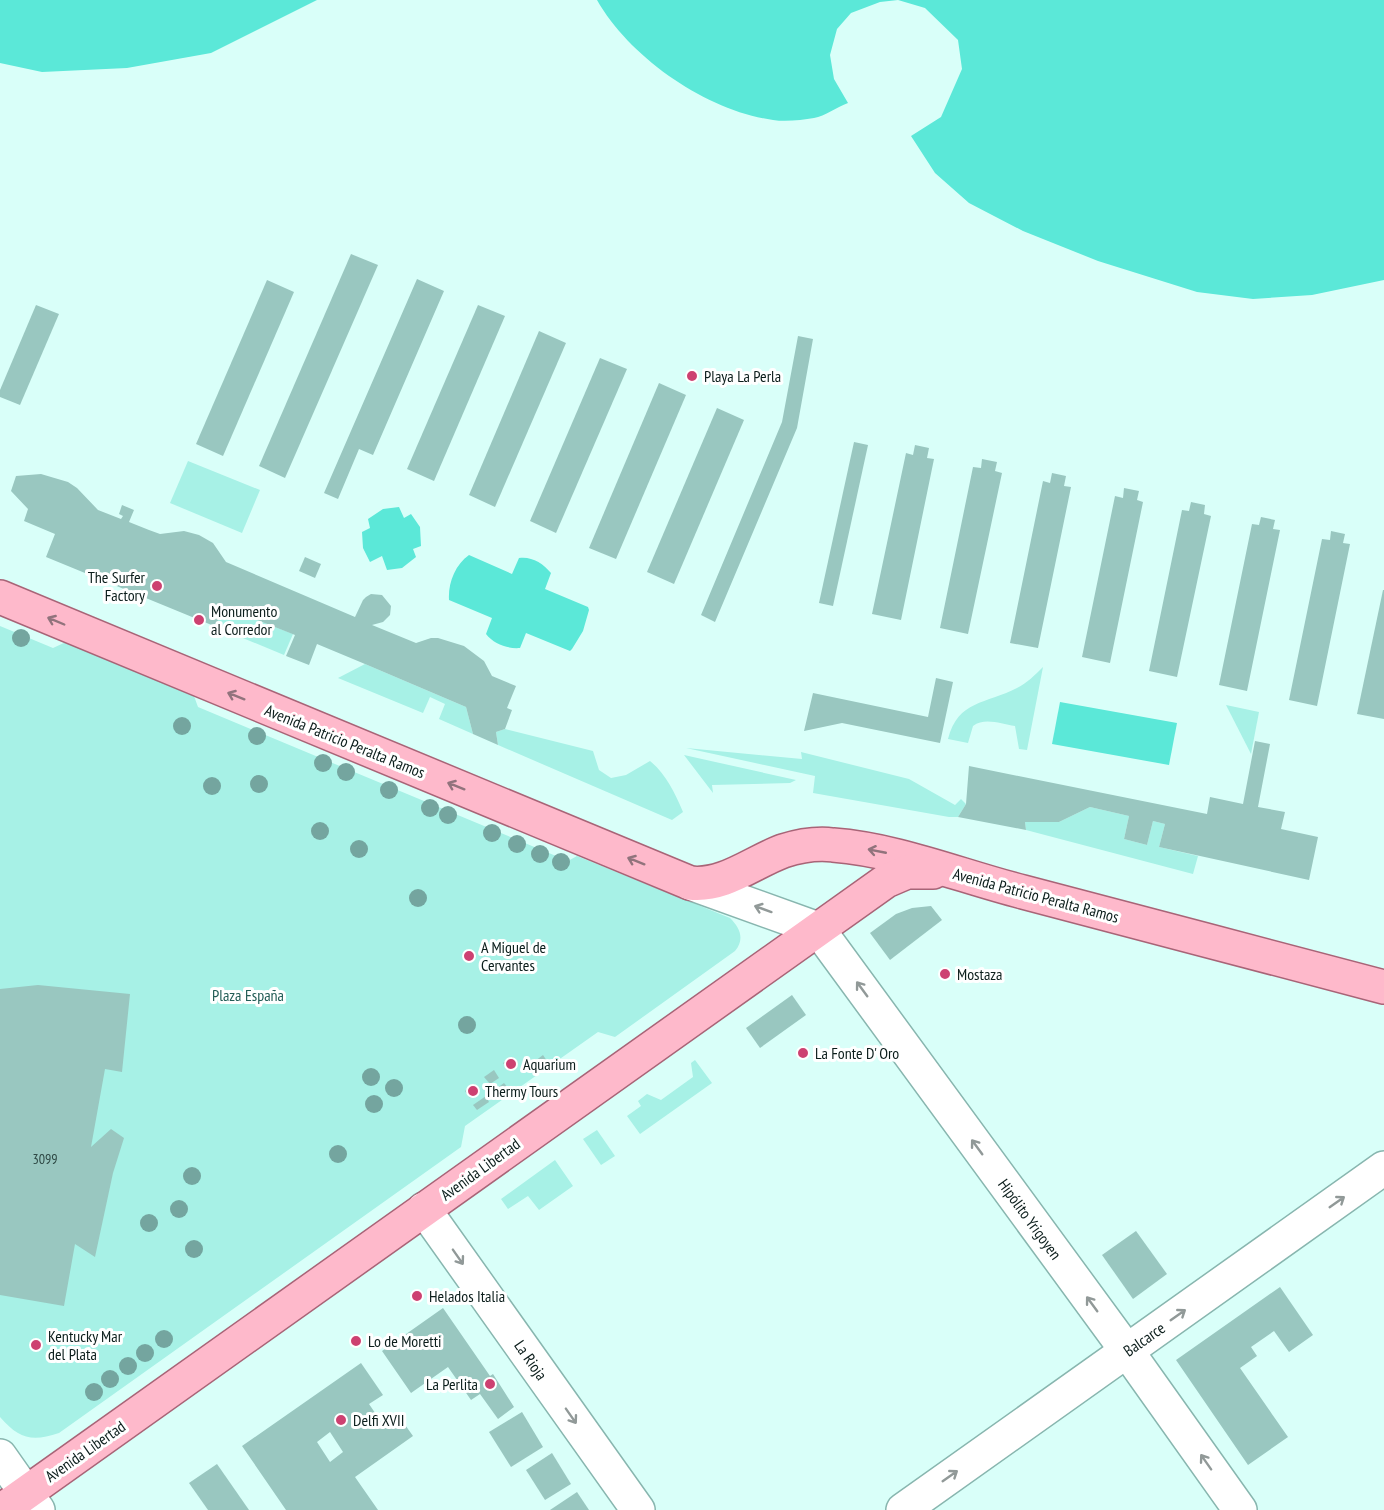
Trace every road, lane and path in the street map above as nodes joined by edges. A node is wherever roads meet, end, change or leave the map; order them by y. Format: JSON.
{"nodes":[{"id":1,"x":0,"y":597,"type":"edge"},
{"id":2,"x":974,"y":879,"type":"junction"},
{"id":3,"x":690,"y":883,"type":"junction"},
{"id":4,"x":818,"y":929,"type":"junction"},
{"id":5,"x":1384,"y":987,"type":"edge"},
{"id":6,"x":1384,"y":1168,"type":"edge"},
{"id":7,"x":424,"y":1209,"type":"junction"},
{"id":8,"x":1127,"y":1351,"type":"junction"},
{"id":9,"x":0,"y":1456,"type":"edge"},
{"id":10,"x":22,"y":1504,"type":"edge"},
{"id":11,"x":638,"y":1510,"type":"edge"},
{"id":12,"x":903,"y":1510,"type":"edge"},
{"id":13,"x":1240,"y":1510,"type":"edge"}],
"edges":[{"from":3,"to":1,"type":"main road","name":"Avenida Patricio Peralta Ramos","one_way":true},
{"from":2,"to":3,"type":"main road","name":"Avenida Patricio Peralta Ramos","one_way":true},
{"from":2,"to":4,"type":"main road","name":"Avenida Libertad"},
{"from":2,"to":5,"type":"main road","name":"Avenida Patricio Peralta Ramos"},
{"from":4,"to":3,"type":"street","name":"Avenida Patricio Peralta Ramos","one_way":true},
{"from":4,"to":7,"type":"main road","name":"Avenida Libertad"},
{"from":8,"to":4,"type":"street","name":"Hipólito Yrigoyen","one_way":true},
{"from":8,"to":6,"type":"street","name":"Balcarce","one_way":true},
{"from":7,"to":10,"type":"main road","name":"Avenida Libertad"},
{"from":7,"to":11,"type":"street","name":"La Rioja","one_way":true},
{"from":12,"to":8,"type":"street","name":"Balcarce","one_way":true},
{"from":13,"to":8,"type":"street","name":"Hipólito Yrigoyen","one_way":true},
{"from":9,"to":10,"type":"street"}]}
